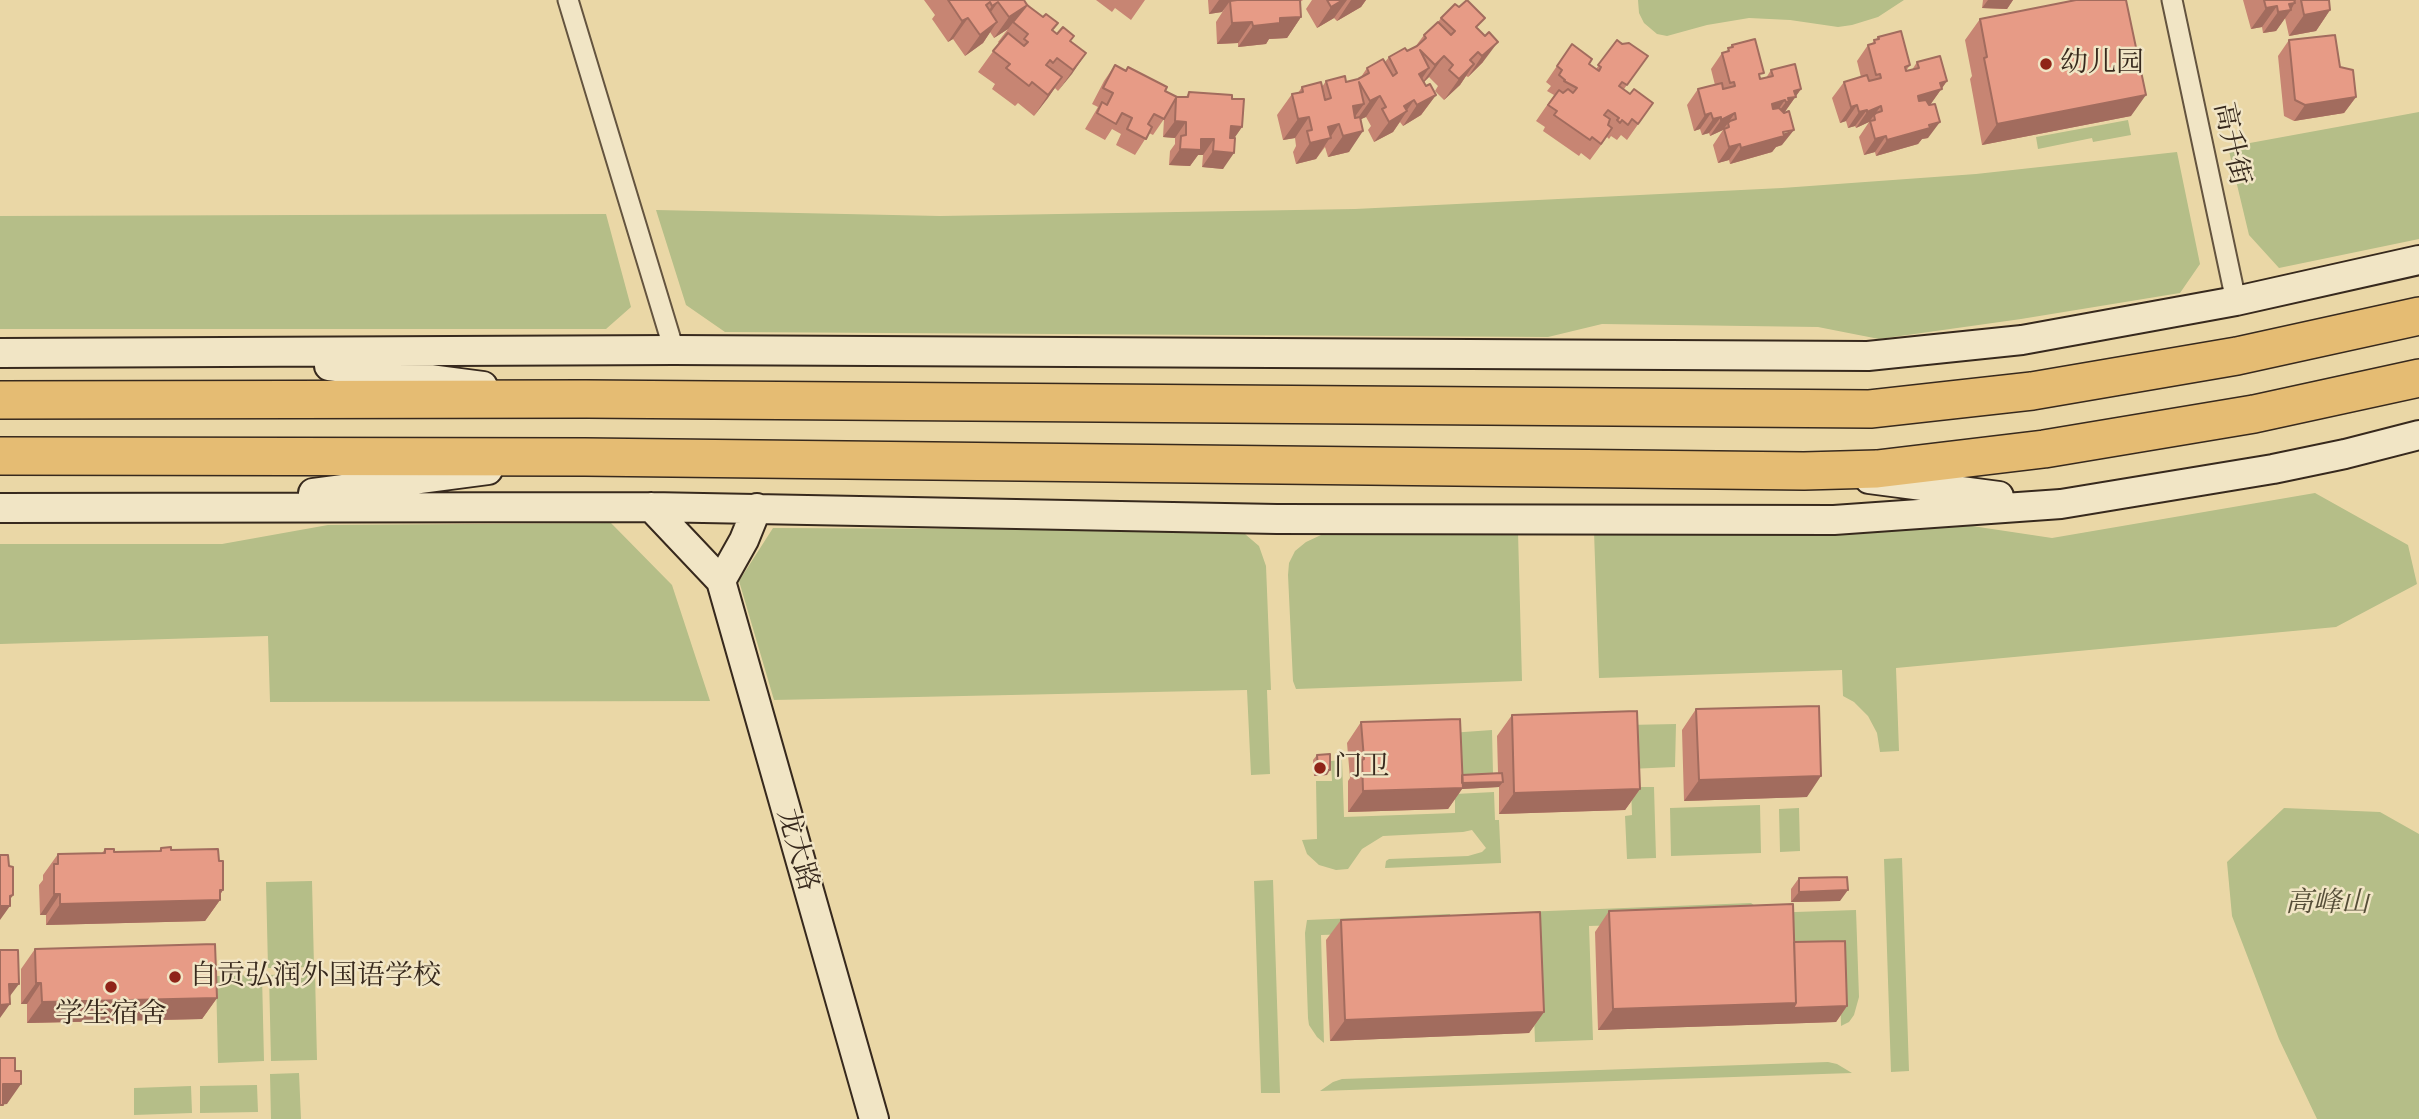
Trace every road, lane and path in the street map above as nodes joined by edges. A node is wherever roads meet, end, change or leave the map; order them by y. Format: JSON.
{"nodes":[{"id":1,"x":568,"y":0,"type":"edge"},
{"id":2,"x":2172,"y":0,"type":"edge"},
{"id":3,"x":2419,"y":260,"type":"edge"},
{"id":4,"x":2236,"y":300,"type":"junction"},
{"id":5,"x":2419,"y":316,"type":"edge"},
{"id":6,"x":674,"y":350,"type":"junction"},
{"id":7,"x":216,"y":352,"type":"junction"},
{"id":8,"x":0,"y":353,"type":"edge"},
{"id":9,"x":2419,"y":378,"type":"edge"},
{"id":10,"x":586,"y":399,"type":"junction"},
{"id":11,"x":0,"y":400,"type":"edge"},
{"id":12,"x":2419,"y":435,"type":"edge"},
{"id":13,"x":0,"y":456,"type":"edge"},
{"id":14,"x":585,"y":457,"type":"junction"},
{"id":15,"x":1804,"y":471,"type":"junction"},
{"id":16,"x":2061,"y":504,"type":"junction"},
{"id":17,"x":651,"y":507,"type":"junction"},
{"id":18,"x":0,"y":508,"type":"edge"},
{"id":19,"x":757,"y":508,"type":"junction"},
{"id":20,"x":199,"y":509,"type":"junction"},
{"id":21,"x":721,"y":581,"type":"junction"},
{"id":22,"x":874,"y":1119,"type":"edge"}],
"edges":[{"from":1,"to":6,"type":"street"},
{"from":2,"to":4,"type":"street","name":"高升街"},
{"from":3,"to":4,"type":"street"},
{"from":4,"to":6,"type":"street"},
{"from":5,"to":10,"type":"highway"},
{"from":6,"to":7,"type":"street"},
{"from":7,"to":8,"type":"street"},
{"from":7,"to":10,"type":"street"},
{"from":9,"to":15,"type":"highway"},
{"from":10,"to":11,"type":"highway"},
{"from":12,"to":16,"type":"street"},
{"from":13,"to":14,"type":"highway"},
{"from":14,"to":15,"type":"highway"},
{"from":14,"to":20,"type":"street"},
{"from":15,"to":16,"type":"street"},
{"from":16,"to":19,"type":"street"},
{"from":17,"to":19,"type":"street"},
{"from":17,"to":20,"type":"street"},
{"from":17,"to":21,"type":"street"},
{"from":18,"to":20,"type":"street"},
{"from":19,"to":21,"type":"street"},
{"from":21,"to":22,"type":"street","name":"龙大路"}]}
